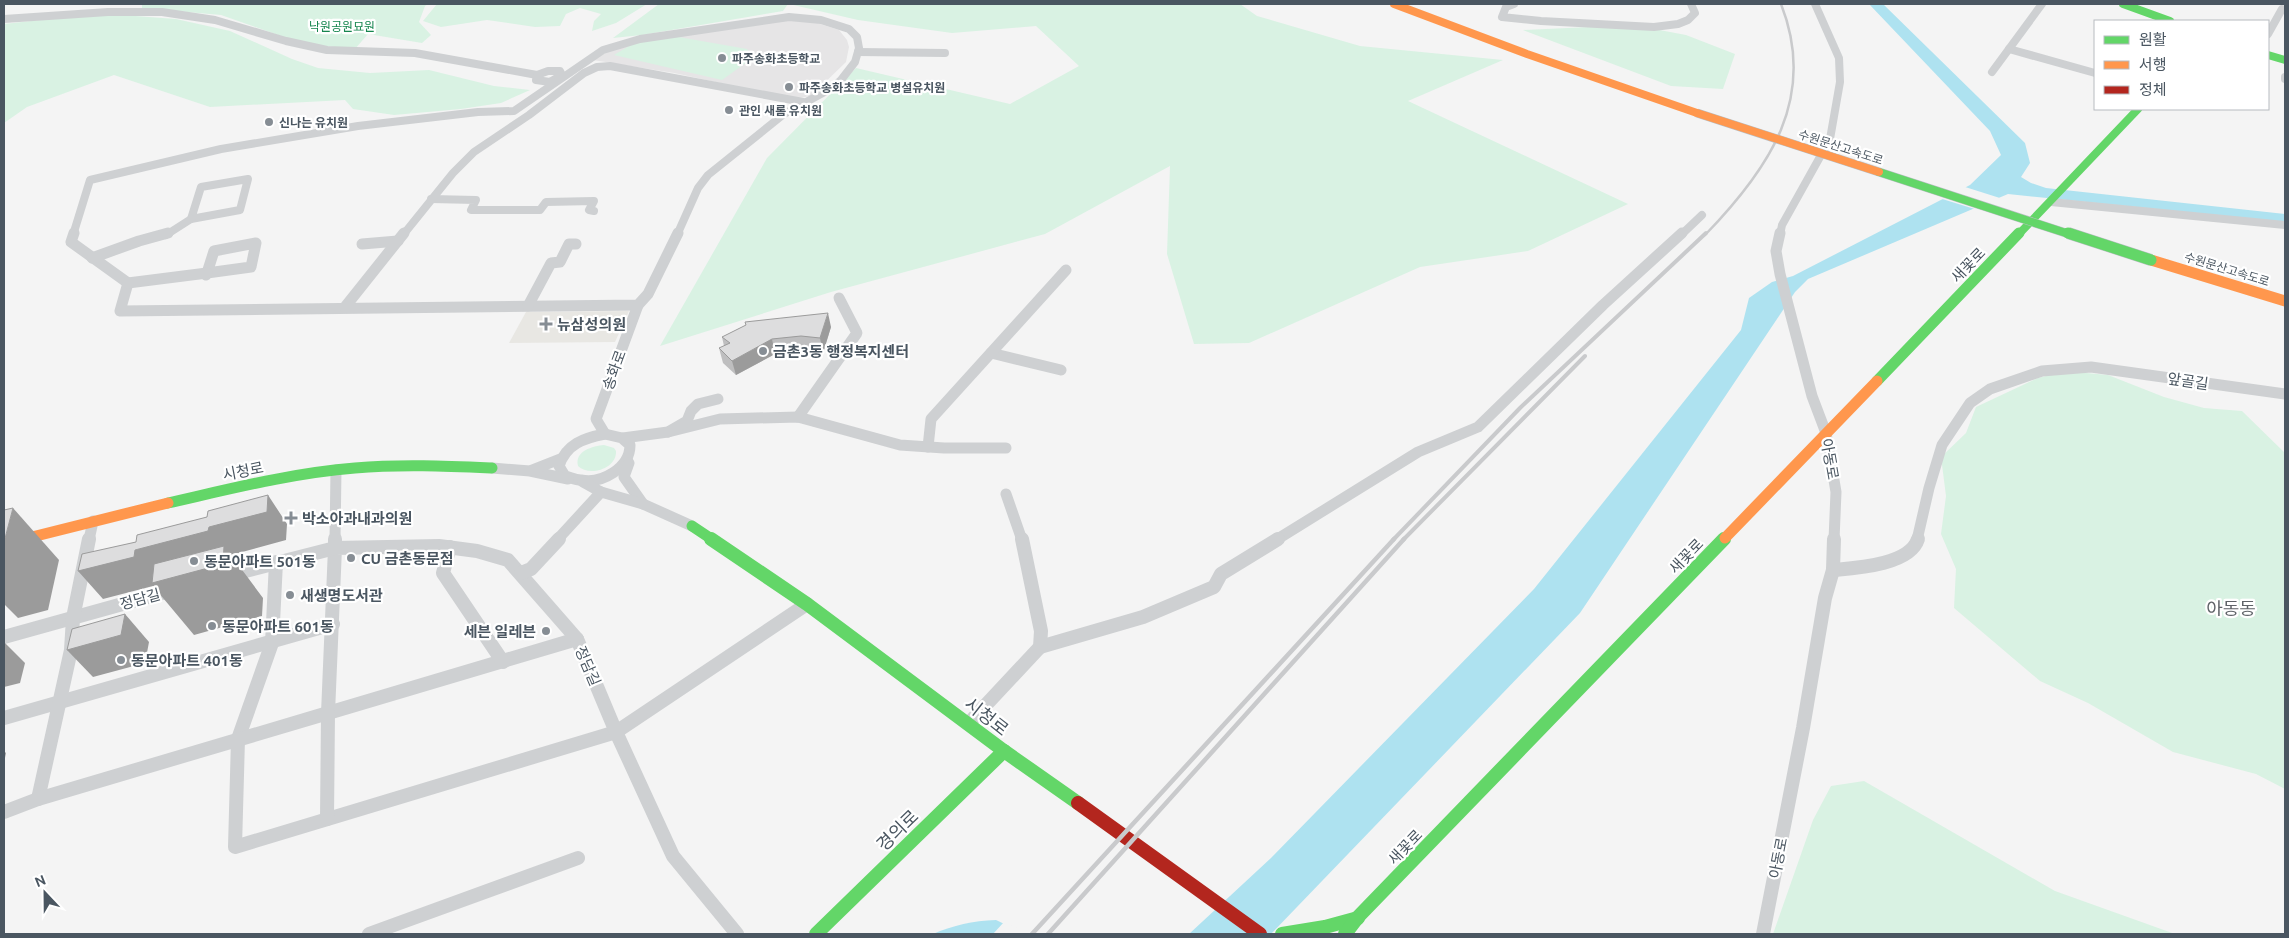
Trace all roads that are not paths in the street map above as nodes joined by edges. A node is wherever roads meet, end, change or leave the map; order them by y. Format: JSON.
{"nodes":[{"id":1,"x":1394,"y":4,"type":"edge"},
{"id":2,"x":1410,"y":4,"type":"edge"},
{"id":3,"x":1514,"y":4,"type":"edge"},
{"id":4,"x":1691,"y":4,"type":"edge"},
{"id":5,"x":1815,"y":4,"type":"edge"},
{"id":6,"x":2042,"y":4,"type":"edge"},
{"id":7,"x":2123,"y":4,"type":"edge"},
{"id":8,"x":2283,"y":8,"type":"edge"},
{"id":9,"x":4,"y":19,"type":"edge"},
{"id":10,"x":2150,"y":20,"type":"edge"},
{"id":11,"x":2167,"y":20,"type":"edge"},
{"id":12,"x":2269,"y":32,"type":"edge"},
{"id":13,"x":2009,"y":49,"type":"junction"},
{"id":14,"x":858,"y":52,"type":"junction"},
{"id":15,"x":945,"y":53,"type":"dead end"},
{"id":16,"x":2269,"y":54,"type":"edge"},
{"id":17,"x":2285,"y":60,"type":"edge"},
{"id":18,"x":2269,"y":63,"type":"edge"},
{"id":19,"x":2285,"y":66,"type":"edge"},
{"id":20,"x":1992,"y":72,"type":"dead end"},
{"id":21,"x":2094,"y":73,"type":"edge"},
{"id":22,"x":559,"y":78,"type":"junction"},
{"id":23,"x":803,"y":102,"type":"junction"},
{"id":24,"x":2137,"y":110,"type":"edge"},
{"id":25,"x":514,"y":111,"type":"junction"},
{"id":26,"x":1700,"y":111,"type":"junction"},
{"id":27,"x":529,"y":115,"type":"junction"},
{"id":28,"x":431,"y":199,"type":"junction"},
{"id":29,"x":2051,"y":201,"type":"junction"},
{"id":30,"x":594,"y":211,"type":"dead end"},
{"id":31,"x":1702,"y":215,"type":"dead end"},
{"id":32,"x":191,"y":219,"type":"junction"},
{"id":33,"x":2285,"y":225,"type":"edge"},
{"id":34,"x":398,"y":241,"type":"junction"},
{"id":35,"x":362,"y":244,"type":"dead end"},
{"id":36,"x":576,"y":244,"type":"dead end"},
{"id":37,"x":2155,"y":256,"type":"junction"},
{"id":38,"x":92,"y":258,"type":"junction"},
{"id":39,"x":1066,"y":270,"type":"dead end"},
{"id":40,"x":206,"y":274,"type":"junction"},
{"id":41,"x":128,"y":283,"type":"junction"},
{"id":42,"x":2285,"y":292,"type":"edge"},
{"id":43,"x":839,"y":298,"type":"dead end"},
{"id":44,"x":2285,"y":301,"type":"edge"},
{"id":45,"x":638,"y":305,"type":"junction"},
{"id":46,"x":528,"y":306,"type":"junction"},
{"id":47,"x":345,"y":307,"type":"junction"},
{"id":48,"x":991,"y":354,"type":"junction"},
{"id":49,"x":1061,"y":370,"type":"dead end"},
{"id":50,"x":2285,"y":394,"type":"edge"},
{"id":51,"x":718,"y":399,"type":"dead end"},
{"id":52,"x":798,"y":417,"type":"junction"},
{"id":53,"x":596,"y":419,"type":"junction"},
{"id":54,"x":668,"y":432,"type":"junction"},
{"id":55,"x":1826,"y":433,"type":"junction"},
{"id":56,"x":605,"y":434,"type":"junction"},
{"id":57,"x":586,"y":438,"type":"junction"},
{"id":58,"x":623,"y":438,"type":"junction"},
{"id":59,"x":928,"y":447,"type":"junction"},
{"id":60,"x":1006,"y":448,"type":"dead end"},
{"id":61,"x":630,"y":458,"type":"junction"},
{"id":62,"x":560,"y":459,"type":"junction"},
{"id":63,"x":492,"y":468,"type":"joint"},
{"id":64,"x":336,"y":470,"type":"junction"},
{"id":65,"x":530,"y":471,"type":"junction"},
{"id":66,"x":577,"y":481,"type":"junction"},
{"id":67,"x":600,"y":492,"type":"junction"},
{"id":68,"x":1006,"y":494,"type":"dead end"},
{"id":69,"x":643,"y":504,"type":"junction"},
{"id":70,"x":93,"y":521,"type":"junction"},
{"id":71,"x":692,"y":526,"type":"joint"},
{"id":72,"x":4,"y":544,"type":"edge"},
{"id":73,"x":450,"y":547,"type":"junction"},
{"id":74,"x":335,"y":548,"type":"junction"},
{"id":75,"x":276,"y":562,"type":"junction"},
{"id":76,"x":1833,"y":570,"type":"junction"},
{"id":77,"x":521,"y":573,"type":"junction"},
{"id":78,"x":220,"y":578,"type":"edge"},
{"id":79,"x":183,"y":588,"type":"edge"},
{"id":80,"x":807,"y":604,"type":"junction"},
{"id":81,"x":73,"y":618,"type":"junction"},
{"id":82,"x":333,"y":624,"type":"junction"},
{"id":83,"x":4,"y":637,"type":"edge"},
{"id":84,"x":577,"y":639,"type":"junction"},
{"id":85,"x":272,"y":643,"type":"junction"},
{"id":86,"x":1040,"y":647,"type":"junction"},
{"id":87,"x":503,"y":662,"type":"junction"},
{"id":88,"x":60,"y":702,"type":"junction"},
{"id":89,"x":328,"y":713,"type":"junction"},
{"id":90,"x":4,"y":718,"type":"edge"},
{"id":91,"x":969,"y":723,"type":"junction"},
{"id":92,"x":616,"y":732,"type":"junction"},
{"id":93,"x":238,"y":739,"type":"junction"},
{"id":94,"x":1004,"y":751,"type":"junction"},
{"id":95,"x":38,"y":799,"type":"junction"},
{"id":96,"x":4,"y":812,"type":"edge"},
{"id":97,"x":327,"y":819,"type":"junction"},
{"id":98,"x":578,"y":858,"type":"dead end"},
{"id":99,"x":1358,"y":917,"type":"junction"},
{"id":100,"x":1245,"y":923,"type":"junction"},
{"id":101,"x":370,"y":934,"type":"edge"},
{"id":102,"x":737,"y":934,"type":"edge"},
{"id":103,"x":816,"y":934,"type":"edge"},
{"id":104,"x":1251,"y":934,"type":"edge"},
{"id":105,"x":1260,"y":934,"type":"edge"},
{"id":106,"x":1282,"y":934,"type":"edge"},
{"id":107,"x":1345,"y":934,"type":"edge"},
{"id":108,"x":1356,"y":934,"type":"edge"},
{"id":109,"x":1763,"y":934,"type":"edge"}],
"edges":[{"from":1,"to":26,"type":"main road","name":"수원문산고속도로"},
{"from":2,"to":26,"type":"main road","name":"수원문산고속도로"},
{"from":3,"to":4,"type":"street"},
{"from":5,"to":55,"type":"street","name":"아동로"},
{"from":6,"to":13,"type":"street"},
{"from":7,"to":10,"type":"main road"},
{"from":7,"to":11,"type":"main road"},
{"from":8,"to":12,"type":"street"},
{"from":9,"to":22,"type":"street"},
{"from":13,"to":20,"type":"street"},
{"from":13,"to":21,"type":"street"},
{"from":14,"to":15,"type":"street"},
{"from":14,"to":22,"type":"street"},
{"from":14,"to":23,"type":"street","name":"송화로"},
{"from":16,"to":17,"type":"main road"},
{"from":18,"to":19,"type":"main road"},
{"from":22,"to":25,"type":"street"},
{"from":23,"to":27,"type":"street"},
{"from":23,"to":45,"type":"street","name":"송화로"},
{"from":24,"to":29,"type":"main road","name":"새꽃로"},
{"from":25,"to":27,"type":"street"},
{"from":25,"to":38,"type":"street"},
{"from":26,"to":37,"type":"main road","name":"수원문산고속도로"},
{"from":27,"to":28,"type":"street"},
{"from":28,"to":30,"type":"street"},
{"from":28,"to":34,"type":"street"},
{"from":29,"to":33,"type":"street"},
{"from":29,"to":55,"type":"main road","name":"새꽃로"},
{"from":31,"to":86,"type":"street"},
{"from":32,"to":32,"type":"street"},
{"from":32,"to":38,"type":"street"},
{"from":34,"to":35,"type":"street"},
{"from":34,"to":47,"type":"street"},
{"from":36,"to":46,"type":"street"},
{"from":37,"to":42,"type":"main road","name":"수원문산고속도로"},
{"from":37,"to":44,"type":"main road","name":"수원문산고속도로"},
{"from":38,"to":41,"type":"street"},
{"from":39,"to":48,"type":"street"},
{"from":40,"to":40,"type":"street"},
{"from":40,"to":41,"type":"street"},
{"from":41,"to":47,"type":"street"},
{"from":43,"to":52,"type":"street"},
{"from":45,"to":46,"type":"street"},
{"from":45,"to":53,"type":"street","name":"송화로"},
{"from":46,"to":47,"type":"street"},
{"from":48,"to":49,"type":"street"},
{"from":48,"to":59,"type":"street"},
{"from":50,"to":76,"type":"street","name":"앞골길"},
{"from":51,"to":54,"type":"street"},
{"from":52,"to":54,"type":"street"},
{"from":52,"to":59,"type":"street"},
{"from":53,"to":56,"type":"street"},
{"from":53,"to":57,"type":"street","name":"송화로"},
{"from":54,"to":58,"type":"street"},
{"from":55,"to":76,"type":"street","name":"아동로"},
{"from":55,"to":99,"type":"main road","name":"새꽃로"},
{"from":56,"to":57,"type":"street"},
{"from":56,"to":58,"type":"street"},
{"from":57,"to":62,"type":"street"},
{"from":58,"to":61,"type":"street"},
{"from":59,"to":60,"type":"street"},
{"from":61,"to":66,"type":"street"},
{"from":61,"to":69,"type":"street"},
{"from":62,"to":65,"type":"street"},
{"from":62,"to":66,"type":"street"},
{"from":63,"to":64,"type":"main road","name":"시청로"},
{"from":63,"to":65,"type":"street"},
{"from":64,"to":70,"type":"main road","name":"시청로"},
{"from":64,"to":74,"type":"street"},
{"from":65,"to":66,"type":"street"},
{"from":66,"to":67,"type":"street"},
{"from":67,"to":69,"type":"street"},
{"from":67,"to":77,"type":"street"},
{"from":68,"to":86,"type":"street"},
{"from":69,"to":71,"type":"street"},
{"from":70,"to":72,"type":"main road","name":"시청로"},
{"from":70,"to":81,"type":"street"},
{"from":71,"to":80,"type":"main road","name":"시청로"},
{"from":73,"to":74,"type":"street","name":"정담길"},
{"from":73,"to":77,"type":"street","name":"정담길"},
{"from":73,"to":87,"type":"street"},
{"from":74,"to":75,"type":"street","name":"정담길"},
{"from":74,"to":82,"type":"street"},
{"from":75,"to":78,"type":"street","name":"정담길"},
{"from":75,"to":85,"type":"street"},
{"from":76,"to":109,"type":"street","name":"아동로"},
{"from":77,"to":84,"type":"street","name":"정담길"},
{"from":79,"to":81,"type":"street","name":"정담길"},
{"from":80,"to":91,"type":"main road","name":"시청로"},
{"from":80,"to":92,"type":"street"},
{"from":81,"to":83,"type":"street","name":"정담길"},
{"from":81,"to":88,"type":"street"},
{"from":82,"to":85,"type":"street"},
{"from":82,"to":89,"type":"street"},
{"from":84,"to":87,"type":"street"},
{"from":84,"to":92,"type":"street","name":"정담길"},
{"from":85,"to":88,"type":"street"},
{"from":85,"to":93,"type":"street"},
{"from":86,"to":91,"type":"street"},
{"from":87,"to":89,"type":"street"},
{"from":88,"to":90,"type":"street"},
{"from":88,"to":95,"type":"street"},
{"from":89,"to":93,"type":"street"},
{"from":89,"to":97,"type":"street"},
{"from":91,"to":94,"type":"main road","name":"시청로"},
{"from":92,"to":97,"type":"street"},
{"from":92,"to":102,"type":"street","name":"정담길"},
{"from":93,"to":95,"type":"street"},
{"from":93,"to":97,"type":"street"},
{"from":94,"to":100,"type":"main road","name":"시청로"},
{"from":94,"to":103,"type":"main road","name":"경의로"},
{"from":95,"to":96,"type":"street"},
{"from":98,"to":101,"type":"street"},
{"from":99,"to":106,"type":"main road"},
{"from":99,"to":107,"type":"main road","name":"새꽃로"},
{"from":99,"to":108,"type":"main road"},
{"from":100,"to":104,"type":"main road"},
{"from":100,"to":105,"type":"main road","name":"시청로"},
{"from":100,"to":106,"type":"main road"}]}
